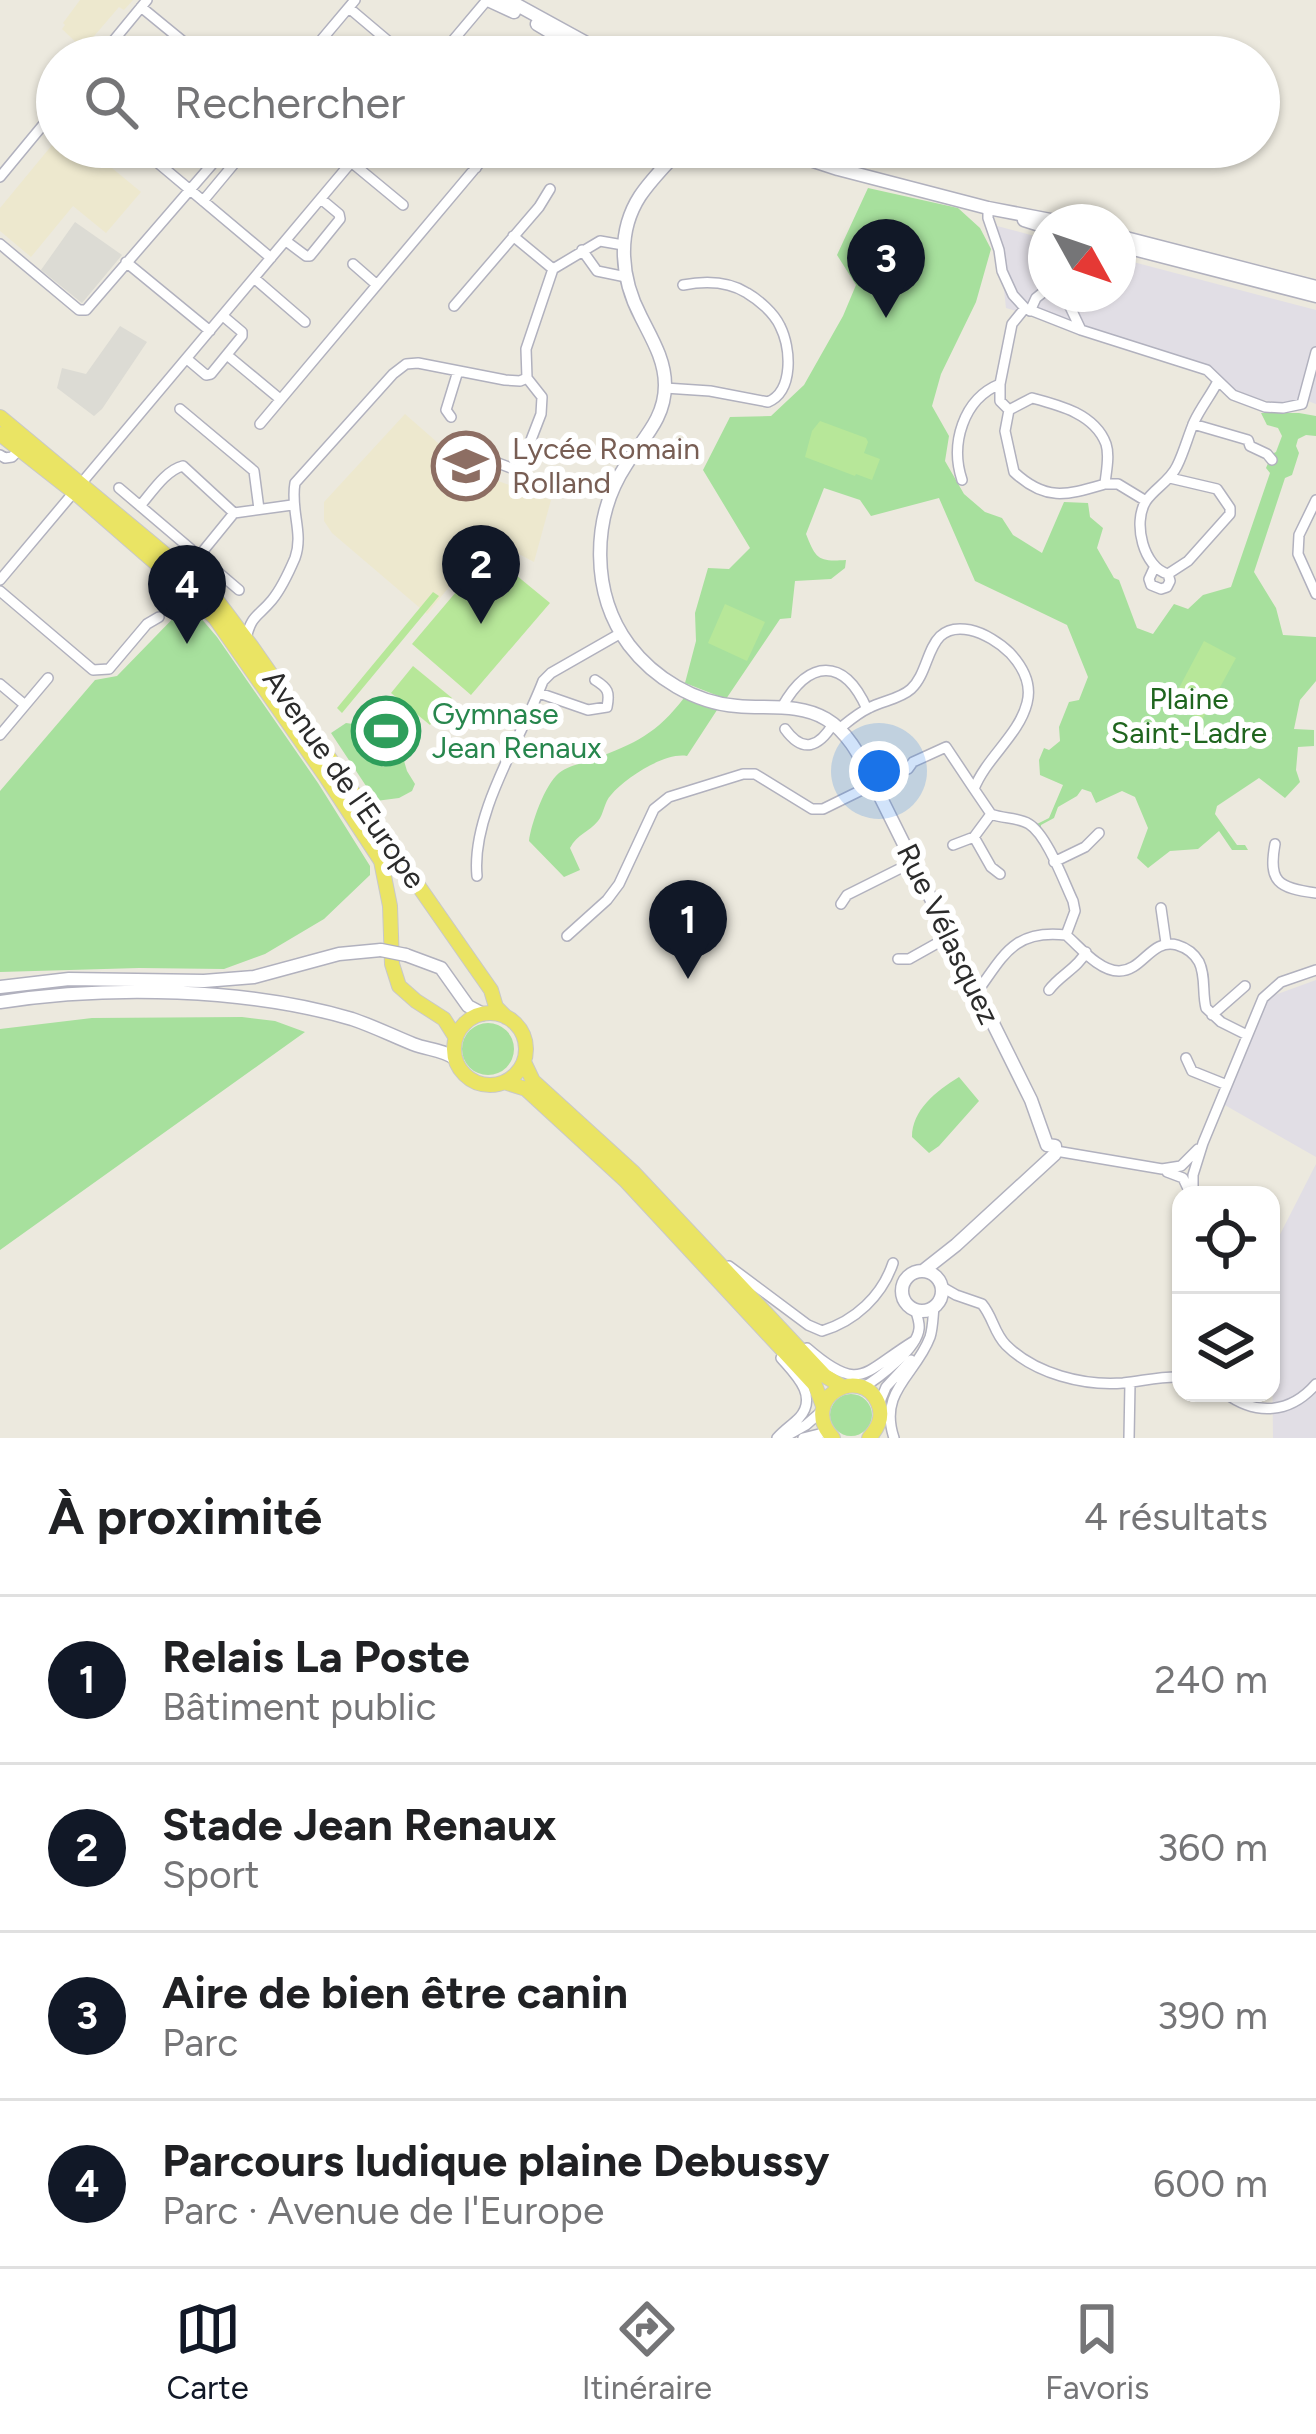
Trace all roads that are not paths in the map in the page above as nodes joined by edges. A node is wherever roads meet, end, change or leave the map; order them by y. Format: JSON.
{"nodes":[{"id":1,"x":487,"y":0,"type":"edge"},
{"id":2,"x":508,"y":0,"type":"edge"},
{"id":3,"x":144,"y":3,"type":"edge"},
{"id":4,"x":352,"y":4,"type":"edge"},
{"id":5,"x":117,"y":36,"type":"edge"},
{"id":6,"x":179,"y":36,"type":"edge"},
{"id":7,"x":325,"y":36,"type":"edge"},
{"id":8,"x":385,"y":36,"type":"edge"},
{"id":9,"x":457,"y":36,"type":"edge"},
{"id":10,"x":556,"y":36,"type":"edge"},
{"id":11,"x":574,"y":36,"type":"edge"},
{"id":12,"x":36,"y":134,"type":"edge"},
{"id":13,"x":164,"y":168,"type":"edge"},
{"id":14,"x":208,"y":168,"type":"edge"},
{"id":15,"x":230,"y":168,"type":"edge"},
{"id":16,"x":346,"y":168,"type":"edge"},
{"id":17,"x":358,"y":168,"type":"edge"},
{"id":18,"x":476,"y":168,"type":"edge"},
{"id":19,"x":664,"y":168,"type":"edge"},
{"id":20,"x":835,"y":168,"type":"edge"},
{"id":21,"x":0,"y":177,"type":"edge"},
{"id":22,"x":189,"y":189,"type":"junction"},
{"id":23,"x":550,"y":189,"type":"dead end"},
{"id":24,"x":321,"y":199,"type":"junction"},
{"id":25,"x":203,"y":201,"type":"junction"},
{"id":26,"x":403,"y":205,"type":"dead end"},
{"id":27,"x":988,"y":208,"type":"junction"},
{"id":28,"x":1012,"y":214,"type":"junction"},
{"id":29,"x":1028,"y":215,"type":"edge"},
{"id":30,"x":1028,"y":220,"type":"edge"},
{"id":31,"x":513,"y":236,"type":"junction"},
{"id":32,"x":286,"y":241,"type":"junction"},
{"id":33,"x":0,"y":244,"type":"edge"},
{"id":34,"x":623,"y":245,"type":"junction"},
{"id":35,"x":1136,"y":246,"type":"edge"},
{"id":36,"x":582,"y":250,"type":"junction"},
{"id":37,"x":272,"y":257,"type":"junction"},
{"id":38,"x":129,"y":259,"type":"junction"},
{"id":39,"x":353,"y":265,"type":"dead end"},
{"id":40,"x":553,"y":269,"type":"junction"},
{"id":41,"x":254,"y":278,"type":"junction"},
{"id":42,"x":626,"y":278,"type":"junction"},
{"id":43,"x":377,"y":284,"type":"junction"},
{"id":44,"x":683,"y":285,"type":"dead end"},
{"id":45,"x":1316,"y":292,"type":"edge"},
{"id":46,"x":454,"y":306,"type":"dead end"},
{"id":47,"x":1027,"y":309,"type":"junction"},
{"id":48,"x":1072,"y":312,"type":"edge"},
{"id":49,"x":223,"y":316,"type":"junction"},
{"id":50,"x":305,"y":322,"type":"dead end"},
{"id":51,"x":1081,"y":330,"type":"junction"},
{"id":52,"x":210,"y":331,"type":"junction"},
{"id":53,"x":1316,"y":352,"type":"edge"},
{"id":54,"x":226,"y":355,"type":"junction"},
{"id":55,"x":187,"y":359,"type":"junction"},
{"id":56,"x":458,"y":371,"type":"junction"},
{"id":57,"x":527,"y":378,"type":"junction"},
{"id":58,"x":1218,"y":381,"type":"junction"},
{"id":59,"x":1000,"y":384,"type":"junction"},
{"id":60,"x":665,"y":388,"type":"junction"},
{"id":61,"x":280,"y":399,"type":"junction"},
{"id":62,"x":180,"y":409,"type":"dead end"},
{"id":63,"x":1009,"y":410,"type":"junction"},
{"id":64,"x":0,"y":417,"type":"edge"},
{"id":65,"x":451,"y":417,"type":"dead end"},
{"id":66,"x":260,"y":424,"type":"dead end"},
{"id":67,"x":1193,"y":424,"type":"junction"},
{"id":68,"x":0,"y":434,"type":"edge"},
{"id":69,"x":23,"y":444,"type":"junction"},
{"id":70,"x":0,"y":455,"type":"edge"},
{"id":71,"x":484,"y":458,"type":"dead end"},
{"id":72,"x":1272,"y":460,"type":"dead end"},
{"id":73,"x":1170,"y":478,"type":"junction"},
{"id":74,"x":962,"y":480,"type":"dead end"},
{"id":75,"x":1105,"y":484,"type":"junction"},
{"id":76,"x":119,"y":488,"type":"dead end"},
{"id":77,"x":77,"y":489,"type":"junction"},
{"id":78,"x":1316,"y":500,"type":"edge"},
{"id":79,"x":1146,"y":501,"type":"junction"},
{"id":80,"x":140,"y":506,"type":"junction"},
{"id":81,"x":292,"y":506,"type":"junction"},
{"id":82,"x":259,"y":509,"type":"junction"},
{"id":83,"x":235,"y":513,"type":"junction"},
{"id":84,"x":199,"y":556,"type":"junction"},
{"id":85,"x":0,"y":580,"type":"edge"},
{"id":86,"x":239,"y":590,"type":"dead end"},
{"id":87,"x":0,"y":592,"type":"edge"},
{"id":88,"x":1316,"y":594,"type":"edge"},
{"id":89,"x":159,"y":617,"type":"dead end"},
{"id":90,"x":252,"y":617,"type":"junction"},
{"id":91,"x":231,"y":619,"type":"junction"},
{"id":92,"x":622,"y":633,"type":"junction"},
{"id":93,"x":246,"y":639,"type":"junction"},
{"id":94,"x":48,"y":678,"type":"dead end"},
{"id":95,"x":596,"y":680,"type":"dead end"},
{"id":96,"x":0,"y":684,"type":"edge"},
{"id":97,"x":539,"y":693,"type":"junction"},
{"id":98,"x":25,"y":705,"type":"junction"},
{"id":99,"x":782,"y":706,"type":"junction"},
{"id":100,"x":867,"y":709,"type":"junction"},
{"id":101,"x":836,"y":726,"type":"junction"},
{"id":102,"x":785,"y":729,"type":"dead end"},
{"id":103,"x":0,"y":735,"type":"edge"},
{"id":104,"x":908,"y":769,"type":"dead end"},
{"id":105,"x":874,"y":784,"type":"junction"},
{"id":106,"x":974,"y":789,"type":"junction"},
{"id":107,"x":991,"y":814,"type":"junction"},
{"id":108,"x":1099,"y":833,"type":"dead end"},
{"id":109,"x":974,"y":837,"type":"junction"},
{"id":110,"x":953,"y":844,"type":"dead end"},
{"id":111,"x":1274,"y":844,"type":"dead end"},
{"id":112,"x":913,"y":862,"type":"junction"},
{"id":113,"x":1054,"y":862,"type":"junction"},
{"id":114,"x":1000,"y":874,"type":"dead end"},
{"id":115,"x":477,"y":876,"type":"dead end"},
{"id":116,"x":1316,"y":893,"type":"edge"},
{"id":117,"x":841,"y":904,"type":"dead end"},
{"id":118,"x":1161,"y":908,"type":"dead end"},
{"id":119,"x":1066,"y":934,"type":"junction"},
{"id":120,"x":567,"y":936,"type":"dead end"},
{"id":121,"x":950,"y":936,"type":"junction"},
{"id":122,"x":1166,"y":944,"type":"junction"},
{"id":123,"x":1086,"y":952,"type":"junction"},
{"id":124,"x":898,"y":959,"type":"dead end"},
{"id":125,"x":1316,"y":970,"type":"edge"},
{"id":126,"x":1245,"y":986,"type":"dead end"},
{"id":127,"x":0,"y":987,"type":"edge"},
{"id":128,"x":1049,"y":990,"type":"dead end"},
{"id":129,"x":977,"y":992,"type":"junction"},
{"id":130,"x":0,"y":1002,"type":"edge"},
{"id":131,"x":483,"y":1014,"type":"junction"},
{"id":132,"x":1212,"y":1016,"type":"junction"},
{"id":133,"x":506,"y":1017,"type":"junction"},
{"id":134,"x":1247,"y":1035,"type":"junction"},
{"id":135,"x":456,"y":1038,"type":"junction"},
{"id":136,"x":1186,"y":1058,"type":"dead end"},
{"id":137,"x":456,"y":1059,"type":"junction"},
{"id":138,"x":524,"y":1063,"type":"junction"},
{"id":139,"x":504,"y":1082,"type":"junction"},
{"id":140,"x":1227,"y":1085,"type":"junction"},
{"id":141,"x":1050,"y":1151,"type":"junction"},
{"id":142,"x":1186,"y":1172,"type":"junction"},
{"id":143,"x":1190,"y":1186,"type":"edge"},
{"id":144,"x":695,"y":1238,"type":"junction"},
{"id":145,"x":956,"y":1245,"type":"junction"},
{"id":146,"x":893,"y":1263,"type":"dead end"},
{"id":147,"x":923,"y":1271,"type":"junction"},
{"id":148,"x":938,"y":1293,"type":"junction"},
{"id":149,"x":742,"y":1306,"type":"junction"},
{"id":150,"x":915,"y":1309,"type":"junction"},
{"id":151,"x":771,"y":1319,"type":"junction"},
{"id":152,"x":919,"y":1344,"type":"junction"},
{"id":153,"x":1172,"y":1377,"type":"edge"},
{"id":154,"x":1130,"y":1382,"type":"junction"},
{"id":155,"x":1316,"y":1384,"type":"edge"},
{"id":156,"x":843,"y":1387,"type":"junction"},
{"id":157,"x":862,"y":1388,"type":"junction"},
{"id":158,"x":1240,"y":1402,"type":"edge"},
{"id":159,"x":879,"y":1405,"type":"junction"},
{"id":160,"x":823,"y":1408,"type":"junction"},
{"id":161,"x":877,"y":1434,"type":"edge"},
{"id":162,"x":832,"y":1437,"type":"edge"},
{"id":163,"x":780,"y":1438,"type":"edge"},
{"id":164,"x":803,"y":1438,"type":"edge"},
{"id":165,"x":894,"y":1438,"type":"edge"},
{"id":166,"x":1129,"y":1438,"type":"edge"}],
"edges":[{"from":1,"to":9,"type":"street"},
{"from":1,"to":10,"type":"main road"},
{"from":2,"to":11,"type":"main road"},
{"from":3,"to":5,"type":"street"},
{"from":3,"to":6,"type":"street"},
{"from":4,"to":7,"type":"street"},
{"from":4,"to":8,"type":"street"},
{"from":12,"to":21,"type":"street"},
{"from":13,"to":22,"type":"street"},
{"from":14,"to":22,"type":"street"},
{"from":15,"to":25,"type":"street"},
{"from":16,"to":24,"type":"street"},
{"from":17,"to":26,"type":"street"},
{"from":18,"to":43,"type":"street"},
{"from":19,"to":34,"type":"main road"},
{"from":20,"to":27,"type":"main road"},
{"from":22,"to":25,"type":"street"},
{"from":22,"to":38,"type":"street"},
{"from":23,"to":31,"type":"street"},
{"from":24,"to":32,"type":"street"},
{"from":24,"to":32,"type":"street"},
{"from":25,"to":37,"type":"street"},
{"from":27,"to":28,"type":"main road"},
{"from":27,"to":47,"type":"street"},
{"from":28,"to":29,"type":"main road"},
{"from":28,"to":30,"type":"main road"},
{"from":31,"to":40,"type":"street"},
{"from":31,"to":46,"type":"street"},
{"from":32,"to":37,"type":"street"},
{"from":33,"to":38,"type":"street"},
{"from":34,"to":36,"type":"street"},
{"from":34,"to":42,"type":"main road"},
{"from":35,"to":45,"type":"main road"},
{"from":36,"to":40,"type":"street"},
{"from":36,"to":42,"type":"street"},
{"from":37,"to":41,"type":"street"},
{"from":38,"to":52,"type":"street"},
{"from":39,"to":43,"type":"street"},
{"from":40,"to":57,"type":"street"},
{"from":41,"to":49,"type":"street"},
{"from":41,"to":50,"type":"street"},
{"from":42,"to":60,"type":"main road"},
{"from":43,"to":61,"type":"street"},
{"from":44,"to":60,"type":"street"},
{"from":47,"to":51,"type":"street"},
{"from":47,"to":59,"type":"street"},
{"from":48,"to":51,"type":"street"},
{"from":49,"to":52,"type":"street"},
{"from":49,"to":54,"type":"street"},
{"from":51,"to":58,"type":"street"},
{"from":52,"to":55,"type":"street"},
{"from":53,"to":58,"type":"street"},
{"from":54,"to":55,"type":"street"},
{"from":54,"to":61,"type":"street"},
{"from":55,"to":77,"type":"street"},
{"from":56,"to":57,"type":"street"},
{"from":56,"to":65,"type":"street"},
{"from":56,"to":81,"type":"street"},
{"from":57,"to":71,"type":"street"},
{"from":58,"to":67,"type":"street"},
{"from":59,"to":63,"type":"street"},
{"from":59,"to":74,"type":"street"},
{"from":60,"to":92,"type":"main road"},
{"from":61,"to":66,"type":"street"},
{"from":62,"to":82,"type":"street"},
{"from":63,"to":75,"type":"street"},
{"from":63,"to":75,"type":"street"},
{"from":64,"to":69,"type":"main road","name":"Avenue de l'Europe"},
{"from":67,"to":72,"type":"street"},
{"from":67,"to":73,"type":"street"},
{"from":68,"to":69,"type":"main road","name":"Avenue de l'Europe"},
{"from":69,"to":70,"type":"street"},
{"from":69,"to":77,"type":"main road","name":"Avenue de l'Europe"},
{"from":73,"to":79,"type":"street"},
{"from":73,"to":79,"type":"street"},
{"from":75,"to":79,"type":"street"},
{"from":76,"to":80,"type":"street"},
{"from":77,"to":85,"type":"street"},
{"from":77,"to":91,"type":"main road","name":"Avenue de l'Europe"},
{"from":77,"to":135,"type":"main road","name":"Avenue de l'Europe"},
{"from":78,"to":88,"type":"street"},
{"from":80,"to":83,"type":"street"},
{"from":80,"to":84,"type":"street"},
{"from":81,"to":82,"type":"street"},
{"from":81,"to":90,"type":"street"},
{"from":82,"to":83,"type":"street"},
{"from":83,"to":84,"type":"street"},
{"from":84,"to":86,"type":"street"},
{"from":87,"to":89,"type":"street"},
{"from":90,"to":91,"type":"street"},
{"from":90,"to":93,"type":"street"},
{"from":91,"to":93,"type":"main road","name":"Avenue de l'Europe"},
{"from":92,"to":97,"type":"street"},
{"from":92,"to":99,"type":"main road"},
{"from":93,"to":133,"type":"main road","name":"Avenue de l'Europe"},
{"from":94,"to":98,"type":"street"},
{"from":95,"to":97,"type":"street"},
{"from":96,"to":98,"type":"street"},
{"from":97,"to":115,"type":"street"},
{"from":98,"to":103,"type":"street"},
{"from":99,"to":100,"type":"street"},
{"from":99,"to":101,"type":"main road"},
{"from":100,"to":101,"type":"street"},
{"from":100,"to":106,"type":"street"},
{"from":101,"to":102,"type":"street"},
{"from":101,"to":105,"type":"main road","name":"Rue Vélasquez"},
{"from":104,"to":106,"type":"street"},
{"from":105,"to":112,"type":"main road","name":"Rue Vélasquez"},
{"from":105,"to":120,"type":"street"},
{"from":106,"to":107,"type":"street"},
{"from":107,"to":109,"type":"street"},
{"from":107,"to":113,"type":"street"},
{"from":108,"to":113,"type":"street"},
{"from":109,"to":110,"type":"street"},
{"from":109,"to":114,"type":"street"},
{"from":111,"to":116,"type":"street"},
{"from":112,"to":117,"type":"street"},
{"from":112,"to":121,"type":"main road","name":"Rue Vélasquez"},
{"from":113,"to":119,"type":"street"},
{"from":118,"to":122,"type":"street"},
{"from":119,"to":123,"type":"street"},
{"from":119,"to":129,"type":"street"},
{"from":121,"to":124,"type":"street"},
{"from":121,"to":129,"type":"main road","name":"Rue Vélasquez"},
{"from":122,"to":123,"type":"street"},
{"from":122,"to":132,"type":"street"},
{"from":123,"to":128,"type":"street"},
{"from":125,"to":134,"type":"street"},
{"from":126,"to":132,"type":"street"},
{"from":127,"to":131,"type":"main road","bridge":true},
{"from":129,"to":141,"type":"main road","name":"Rue Vélasquez"},
{"from":130,"to":137,"type":"main road"},
{"from":131,"to":133,"type":"main road"},
{"from":131,"to":135,"type":"main road"},
{"from":132,"to":134,"type":"street"},
{"from":133,"to":138,"type":"main road"},
{"from":134,"to":140,"type":"street"},
{"from":135,"to":137,"type":"main road"},
{"from":136,"to":140,"type":"street"},
{"from":137,"to":139,"type":"main road"},
{"from":138,"to":139,"type":"main road"},
{"from":138,"to":144,"type":"main road"},
{"from":139,"to":149,"type":"main road"},
{"from":140,"to":142,"type":"street"},
{"from":141,"to":142,"type":"street"},
{"from":141,"to":145,"type":"main road"},
{"from":142,"to":143,"type":"street"},
{"from":144,"to":146,"type":"street"},
{"from":144,"to":151,"type":"main road"},
{"from":145,"to":147,"type":"main road"},
{"from":145,"to":148,"type":"main road"},
{"from":147,"to":148,"type":"main road"},
{"from":147,"to":150,"type":"main road"},
{"from":148,"to":150,"type":"main road"},
{"from":148,"to":152,"type":"street"},
{"from":148,"to":154,"type":"street"},
{"from":149,"to":160,"type":"main road"},
{"from":149,"to":163,"type":"street"},
{"from":150,"to":152,"type":"street"},
{"from":151,"to":152,"type":"street"},
{"from":151,"to":156,"type":"main road"},
{"from":152,"to":157,"type":"street"},
{"from":152,"to":159,"type":"street"},
{"from":152,"to":165,"type":"street"},
{"from":153,"to":154,"type":"street"},
{"from":154,"to":166,"type":"street"},
{"from":155,"to":158,"type":"street"},
{"from":156,"to":157,"type":"main road"},
{"from":156,"to":160,"type":"main road"},
{"from":157,"to":159,"type":"main road"},
{"from":159,"to":161,"type":"main road"},
{"from":160,"to":162,"type":"main road"},
{"from":160,"to":163,"type":"street"},
{"from":162,"to":164,"type":"street"}]}
